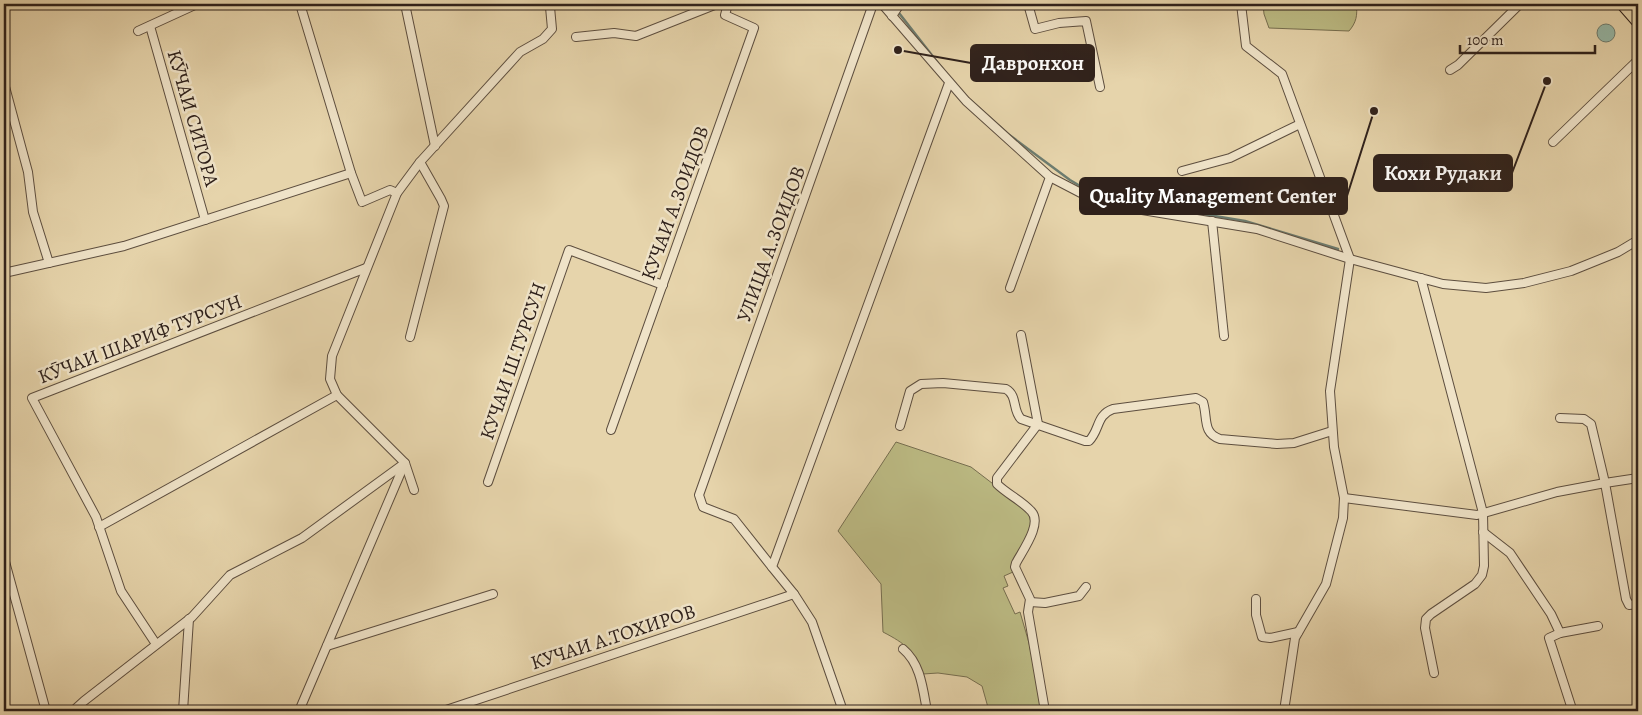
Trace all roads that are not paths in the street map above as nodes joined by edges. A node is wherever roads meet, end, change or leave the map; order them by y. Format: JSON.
{"nodes":[{"id":1,"x":197,"y":4,"type":"edge"},
{"id":2,"x":300,"y":4,"type":"edge"},
{"id":3,"x":405,"y":4,"type":"edge"},
{"id":4,"x":548,"y":4,"type":"edge"},
{"id":5,"x":717,"y":4,"type":"edge"},
{"id":6,"x":728,"y":4,"type":"edge"},
{"id":7,"x":873,"y":4,"type":"edge"},
{"id":8,"x":882,"y":4,"type":"edge"},
{"id":9,"x":1028,"y":4,"type":"edge"},
{"id":10,"x":1241,"y":4,"type":"edge"},
{"id":11,"x":1520,"y":4,"type":"edge"},
{"id":12,"x":1624,"y":4,"type":"edge"},
{"id":13,"x":896,"y":10,"type":"edge"},
{"id":14,"x":1638,"y":20,"type":"edge"},
{"id":15,"x":150,"y":26,"type":"junction"},
{"id":16,"x":138,"y":32,"type":"dead end"},
{"id":17,"x":576,"y":37,"type":"dead end"},
{"id":18,"x":1638,"y":60,"type":"edge"},
{"id":19,"x":1450,"y":70,"type":"dead end"},
{"id":20,"x":4,"y":83,"type":"edge"},
{"id":21,"x":949,"y":84,"type":"junction"},
{"id":22,"x":1100,"y":88,"type":"dead end"},
{"id":23,"x":1300,"y":124,"type":"junction"},
{"id":24,"x":1553,"y":142,"type":"dead end"},
{"id":25,"x":435,"y":146,"type":"junction"},
{"id":26,"x":420,"y":162,"type":"junction"},
{"id":27,"x":1182,"y":171,"type":"dead end"},
{"id":28,"x":351,"y":173,"type":"junction"},
{"id":29,"x":1050,"y":177,"type":"junction"},
{"id":30,"x":397,"y":193,"type":"junction"},
{"id":31,"x":206,"y":220,"type":"junction"},
{"id":32,"x":1212,"y":221,"type":"junction"},
{"id":33,"x":1638,"y":240,"type":"edge"},
{"id":34,"x":1350,"y":259,"type":"junction"},
{"id":35,"x":49,"y":263,"type":"junction"},
{"id":36,"x":366,"y":268,"type":"junction"},
{"id":37,"x":4,"y":273,"type":"edge"},
{"id":38,"x":1421,"y":278,"type":"junction"},
{"id":39,"x":663,"y":285,"type":"junction"},
{"id":40,"x":1010,"y":288,"type":"dead end"},
{"id":41,"x":1021,"y":335,"type":"dead end"},
{"id":42,"x":1224,"y":336,"type":"dead end"},
{"id":43,"x":410,"y":337,"type":"dead end"},
{"id":44,"x":337,"y":394,"type":"junction"},
{"id":45,"x":1560,"y":418,"type":"dead end"},
{"id":46,"x":1038,"y":424,"type":"junction"},
{"id":47,"x":900,"y":426,"type":"dead end"},
{"id":48,"x":610,"y":430,"type":"dead end"},
{"id":49,"x":1332,"y":431,"type":"junction"},
{"id":50,"x":405,"y":463,"type":"junction"},
{"id":51,"x":1638,"y":478,"type":"edge"},
{"id":52,"x":488,"y":482,"type":"dead end"},
{"id":53,"x":1605,"y":483,"type":"junction"},
{"id":54,"x":414,"y":490,"type":"dead end"},
{"id":55,"x":1344,"y":498,"type":"junction"},
{"id":56,"x":1483,"y":513,"type":"junction"},
{"id":57,"x":99,"y":526,"type":"junction"},
{"id":58,"x":1483,"y":532,"type":"junction"},
{"id":59,"x":4,"y":563,"type":"edge"},
{"id":60,"x":772,"y":567,"type":"junction"},
{"id":61,"x":1086,"y":587,"type":"dead end"},
{"id":62,"x":493,"y":594,"type":"dead end"},
{"id":63,"x":794,"y":594,"type":"junction"},
{"id":64,"x":1256,"y":599,"type":"dead end"},
{"id":65,"x":1030,"y":602,"type":"junction"},
{"id":66,"x":1638,"y":604,"type":"edge"},
{"id":67,"x":189,"y":619,"type":"junction"},
{"id":68,"x":1598,"y":626,"type":"dead end"},
{"id":69,"x":1298,"y":632,"type":"junction"},
{"id":70,"x":1560,"y":633,"type":"junction"},
{"id":71,"x":156,"y":644,"type":"junction"},
{"id":72,"x":327,"y":646,"type":"junction"},
{"id":73,"x":903,"y":650,"type":"dead end"},
{"id":74,"x":1434,"y":673,"type":"dead end"},
{"id":75,"x":1572,"y":709,"type":"dead end"},
{"id":76,"x":46,"y":711,"type":"edge"},
{"id":77,"x":73,"y":711,"type":"edge"},
{"id":78,"x":183,"y":711,"type":"edge"},
{"id":79,"x":299,"y":711,"type":"edge"},
{"id":80,"x":443,"y":711,"type":"edge"},
{"id":81,"x":843,"y":711,"type":"edge"},
{"id":82,"x":927,"y":711,"type":"edge"},
{"id":83,"x":1045,"y":711,"type":"edge"},
{"id":84,"x":1285,"y":711,"type":"edge"}],
"edges":[{"from":1,"to":15,"type":"street"},
{"from":2,"to":28,"type":"street"},
{"from":3,"to":25,"type":"street"},
{"from":4,"to":25,"type":"street"},
{"from":5,"to":17,"type":"street"},
{"from":6,"to":39,"type":"street","name":"КУЧАИ А.ЗОИДОВ"},
{"from":7,"to":60,"type":"street","name":"УЛИЦА А.ЗОИДОВ"},
{"from":8,"to":13,"type":"street"},
{"from":9,"to":22,"type":"street"},
{"from":10,"to":23,"type":"street"},
{"from":11,"to":19,"type":"street"},
{"from":12,"to":14,"type":"highway"},
{"from":13,"to":21,"type":"street"},
{"from":15,"to":16,"type":"street"},
{"from":15,"to":31,"type":"street","name":"КӮЧАИ СИТОРА"},
{"from":18,"to":24,"type":"street"},
{"from":20,"to":35,"type":"street"},
{"from":21,"to":29,"type":"street"},
{"from":21,"to":60,"type":"street"},
{"from":23,"to":27,"type":"street"},
{"from":23,"to":34,"type":"street"},
{"from":25,"to":26,"type":"street"},
{"from":26,"to":30,"type":"street"},
{"from":26,"to":43,"type":"street"},
{"from":28,"to":30,"type":"street"},
{"from":28,"to":31,"type":"street"},
{"from":29,"to":32,"type":"street"},
{"from":29,"to":40,"type":"street"},
{"from":30,"to":36,"type":"street"},
{"from":31,"to":35,"type":"street"},
{"from":32,"to":34,"type":"street"},
{"from":32,"to":42,"type":"street"},
{"from":33,"to":38,"type":"street"},
{"from":34,"to":38,"type":"street"},
{"from":34,"to":49,"type":"street"},
{"from":35,"to":37,"type":"street"},
{"from":36,"to":44,"type":"street"},
{"from":36,"to":57,"type":"street","name":"КӮЧАИ ШАРИФ ТУРСУН"},
{"from":38,"to":56,"type":"street"},
{"from":39,"to":48,"type":"street","name":"КУЧАИ А.ЗОИДОВ"},
{"from":39,"to":52,"type":"street","name":"КУЧАИ Ш.ТУРСУН"},
{"from":41,"to":46,"type":"street"},
{"from":44,"to":50,"type":"street"},
{"from":44,"to":57,"type":"street"},
{"from":45,"to":53,"type":"street"},
{"from":46,"to":47,"type":"street"},
{"from":46,"to":49,"type":"street"},
{"from":46,"to":65,"type":"street"},
{"from":49,"to":55,"type":"street"},
{"from":50,"to":54,"type":"street"},
{"from":50,"to":67,"type":"street"},
{"from":50,"to":72,"type":"street"},
{"from":51,"to":53,"type":"street"},
{"from":53,"to":56,"type":"street"},
{"from":53,"to":66,"type":"street"},
{"from":55,"to":56,"type":"street"},
{"from":55,"to":69,"type":"street"},
{"from":56,"to":58,"type":"street"},
{"from":57,"to":71,"type":"street","name":"КӮЧАИ ШАРИФ ТУРСУН"},
{"from":58,"to":70,"type":"street"},
{"from":58,"to":74,"type":"street"},
{"from":59,"to":76,"type":"street"},
{"from":60,"to":63,"type":"street"},
{"from":61,"to":65,"type":"street"},
{"from":62,"to":72,"type":"street"},
{"from":63,"to":80,"type":"street","name":"КУЧАИ А.ТОХИРОВ"},
{"from":63,"to":81,"type":"street"},
{"from":64,"to":69,"type":"street"},
{"from":65,"to":83,"type":"street"},
{"from":67,"to":71,"type":"street"},
{"from":67,"to":78,"type":"street"},
{"from":68,"to":70,"type":"street"},
{"from":69,"to":84,"type":"street"},
{"from":70,"to":75,"type":"street"},
{"from":71,"to":77,"type":"street"},
{"from":72,"to":79,"type":"street"},
{"from":73,"to":82,"type":"street"}]}
